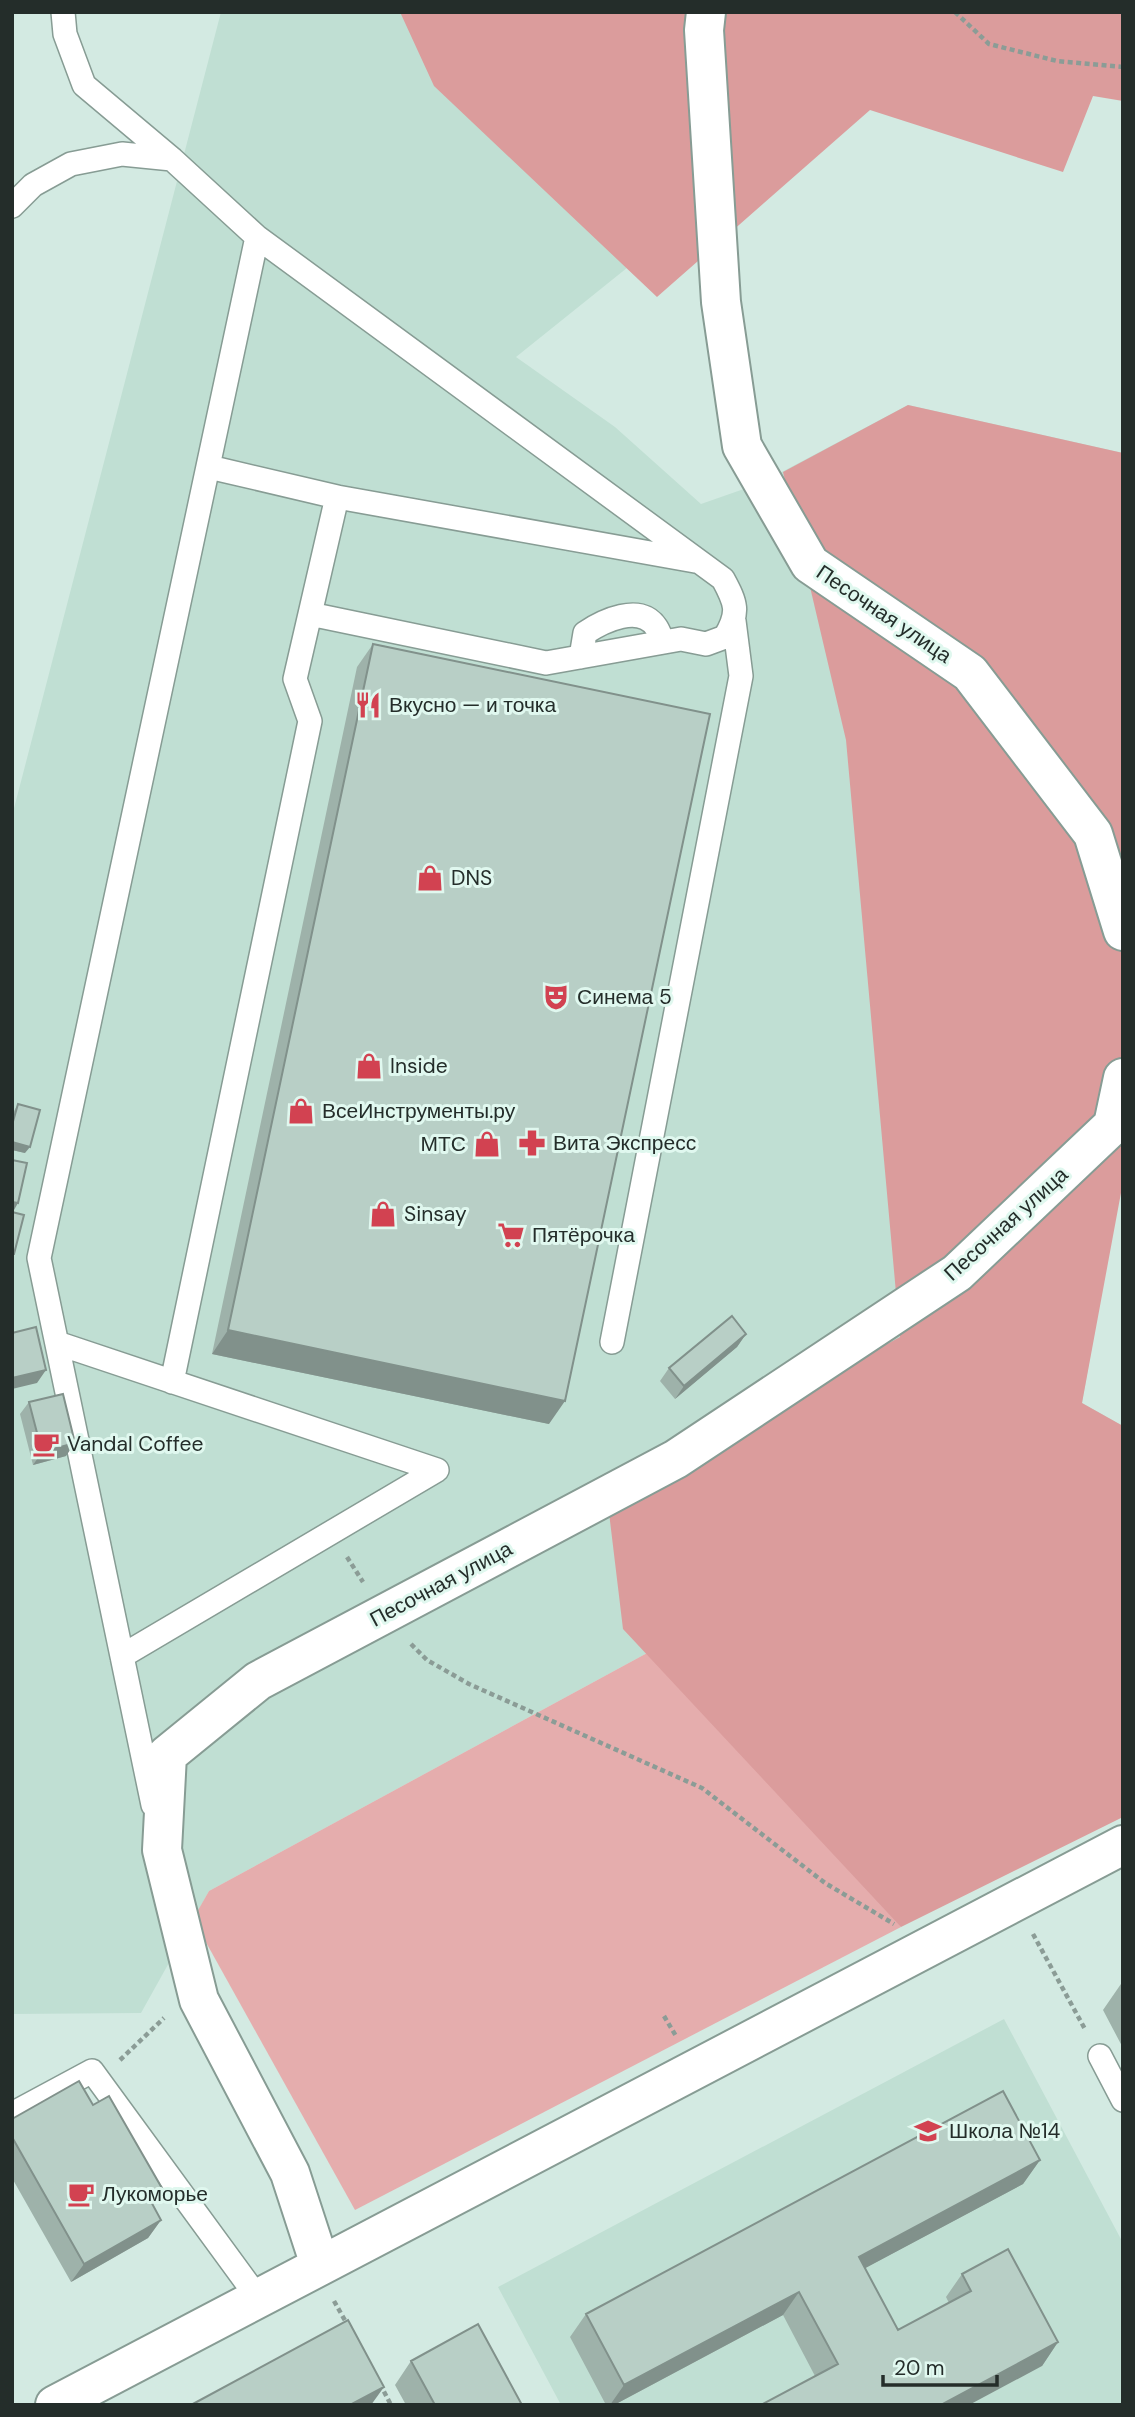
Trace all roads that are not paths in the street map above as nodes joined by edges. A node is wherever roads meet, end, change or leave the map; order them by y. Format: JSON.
{"nodes":[{"id":1,"x":63,"y":12,"type":"edge"},
{"id":2,"x":706,"y":12,"type":"edge"},
{"id":3,"x":172,"y":159,"type":"junction"},
{"id":4,"x":12,"y":206,"type":"edge"},
{"id":5,"x":257,"y":237,"type":"junction"},
{"id":6,"x":209,"y":467,"type":"junction"},
{"id":7,"x":337,"y":497,"type":"junction"},
{"id":8,"x":701,"y":562,"type":"junction"},
{"id":9,"x":310,"y":614,"type":"junction"},
{"id":10,"x":734,"y":621,"type":"junction"},
{"id":11,"x":663,"y":642,"type":"junction"},
{"id":12,"x":581,"y":657,"type":"junction"},
{"id":13,"x":1123,"y":931,"type":"edge"},
{"id":14,"x":1123,"y":1078,"type":"edge"},
{"id":15,"x":1118,"y":1119,"type":"edge"},
{"id":16,"x":612,"y":1342,"type":"dead end"},
{"id":17,"x":57,"y":1343,"type":"junction"},
{"id":18,"x":172,"y":1382,"type":"junction"},
{"id":19,"x":122,"y":1656,"type":"junction"},
{"id":20,"x":1123,"y":1845,"type":"edge"},
{"id":21,"x":162,"y":1850,"type":"junction"},
{"id":22,"x":1100,"y":2056,"type":"road end"},
{"id":23,"x":1123,"y":2100,"type":"edge"},
{"id":24,"x":12,"y":2114,"type":"edge"},
{"id":25,"x":318,"y":2266,"type":"junction"},
{"id":26,"x":257,"y":2298,"type":"junction"},
{"id":27,"x":55,"y":2405,"type":"edge"}],
"edges":[{"from":1,"to":3,"type":"lane"},
{"from":2,"to":13,"type":"street","name":"Песочная улица"},
{"from":3,"to":4,"type":"lane"},
{"from":3,"to":5,"type":"lane"},
{"from":5,"to":6,"type":"lane"},
{"from":5,"to":8,"type":"lane"},
{"from":6,"to":7,"type":"lane"},
{"from":6,"to":17,"type":"lane"},
{"from":7,"to":8,"type":"lane"},
{"from":7,"to":9,"type":"lane"},
{"from":8,"to":10,"type":"lane"},
{"from":9,"to":12,"type":"lane"},
{"from":9,"to":18,"type":"lane"},
{"from":10,"to":11,"type":"lane"},
{"from":10,"to":16,"type":"lane"},
{"from":11,"to":12,"type":"lane"},
{"from":11,"to":12,"type":"lane"},
{"from":14,"to":15,"type":"street","name":"Песочная улица"},
{"from":15,"to":21,"type":"street","name":"Песочная улица"},
{"from":17,"to":18,"type":"lane"},
{"from":17,"to":19,"type":"lane"},
{"from":18,"to":19,"type":"lane"},
{"from":19,"to":21,"type":"lane"},
{"from":20,"to":25,"type":"street"},
{"from":21,"to":25,"type":"street","name":"Песочная улица"},
{"from":22,"to":23,"type":"lane"},
{"from":24,"to":26,"type":"lane"},
{"from":25,"to":26,"type":"street"},
{"from":26,"to":27,"type":"street"}]}
